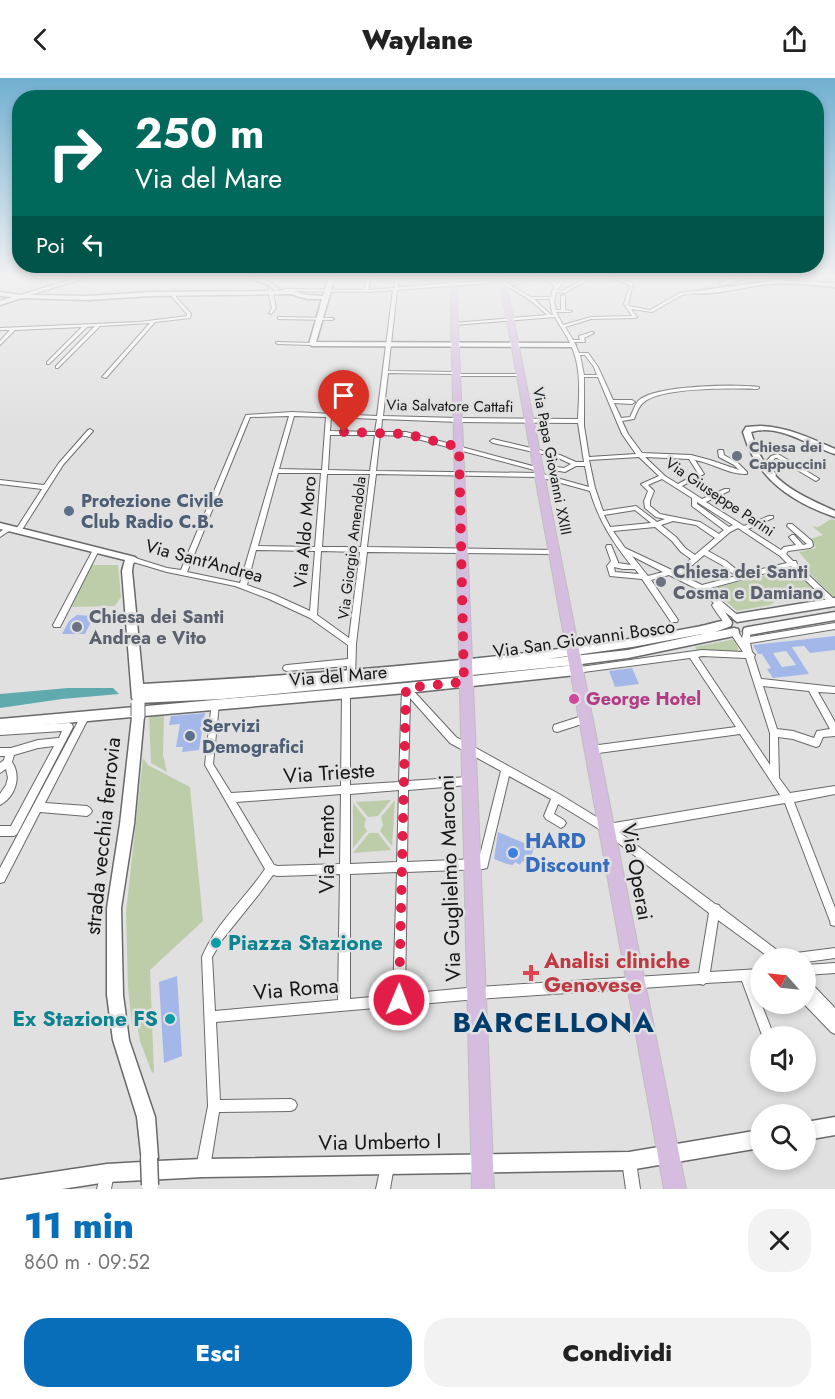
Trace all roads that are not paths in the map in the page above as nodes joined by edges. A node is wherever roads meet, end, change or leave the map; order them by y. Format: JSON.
{"nodes":[{"id":1,"x":0,"y":329,"type":"edge"},
{"id":2,"x":13,"y":329,"type":"joint"},
{"id":3,"x":82,"y":329,"type":"edge"},
{"id":4,"x":95,"y":329,"type":"edge"},
{"id":5,"x":147,"y":329,"type":"edge"},
{"id":6,"x":317,"y":329,"type":"edge"},
{"id":7,"x":390,"y":329,"type":"edge"},
{"id":8,"x":454,"y":329,"type":"edge"},
{"id":9,"x":511,"y":329,"type":"edge"},
{"id":10,"x":563,"y":329,"type":"edge"},
{"id":11,"x":585,"y":329,"type":"edge"},
{"id":12,"x":278,"y":343,"type":"dead end"},
{"id":13,"x":572,"y":343,"type":"junction"},
{"id":14,"x":0,"y":344,"type":"edge"},
{"id":15,"x":312,"y":344,"type":"junction"},
{"id":16,"x":388,"y":344,"type":"junction"},
{"id":17,"x":515,"y":345,"type":"junction"},
{"id":18,"x":455,"y":346,"type":"junction"},
{"id":19,"x":577,"y":354,"type":"junction"},
{"id":20,"x":49,"y":363,"type":"dead end"},
{"id":21,"x":58,"y":367,"type":"dead end"},
{"id":22,"x":385,"y":372,"type":"junction"},
{"id":23,"x":456,"y":374,"type":"junction"},
{"id":24,"x":520,"y":375,"type":"junction"},
{"id":25,"x":582,"y":376,"type":"junction"},
{"id":26,"x":600,"y":376,"type":"junction"},
{"id":27,"x":104,"y":377,"type":"dead end"},
{"id":28,"x":757,"y":388,"type":"dead end"},
{"id":29,"x":610,"y":401,"type":"junction"},
{"id":30,"x":634,"y":409,"type":"dead end"},
{"id":31,"x":292,"y":414,"type":"junction"},
{"id":32,"x":329,"y":415,"type":"junction"},
{"id":33,"x":380,"y":417,"type":"junction"},
{"id":34,"x":458,"y":420,"type":"junction"},
{"id":35,"x":528,"y":420,"type":"junction"},
{"id":36,"x":618,"y":420,"type":"junction"},
{"id":37,"x":579,"y":421,"type":"junction"},
{"id":38,"x":90,"y":431,"type":"dead end"},
{"id":39,"x":329,"y":433,"type":"junction"},
{"id":40,"x":377,"y":433,"type":"junction"},
{"id":41,"x":493,"y":441,"type":"dead end"},
{"id":42,"x":459,"y":447,"type":"junction"},
{"id":43,"x":534,"y":451,"type":"junction"},
{"id":44,"x":721,"y":451,"type":"dead end"},
{"id":45,"x":835,"y":452,"type":"edge"},
{"id":46,"x":638,"y":453,"type":"junction"},
{"id":47,"x":691,"y":458,"type":"junction"},
{"id":48,"x":586,"y":461,"type":"junction"},
{"id":49,"x":575,"y":464,"type":"junction"},
{"id":50,"x":550,"y":468,"type":"dead end"},
{"id":51,"x":275,"y":471,"type":"junction"},
{"id":52,"x":325,"y":472,"type":"junction"},
{"id":53,"x":373,"y":472,"type":"junction"},
{"id":54,"x":538,"y":472,"type":"junction"},
{"id":55,"x":459,"y":474,"type":"junction"},
{"id":56,"x":663,"y":477,"type":"junction"},
{"id":57,"x":816,"y":479,"type":"dead end"},
{"id":58,"x":0,"y":482,"type":"edge"},
{"id":59,"x":678,"y":486,"type":"junction"},
{"id":60,"x":780,"y":486,"type":"junction"},
{"id":61,"x":45,"y":487,"type":"junction"},
{"id":62,"x":592,"y":490,"type":"junction"},
{"id":63,"x":727,"y":490,"type":"dead end"},
{"id":64,"x":695,"y":497,"type":"junction"},
{"id":65,"x":703,"y":501,"type":"junction"},
{"id":66,"x":601,"y":513,"type":"junction"},
{"id":67,"x":835,"y":514,"type":"edge"},
{"id":68,"x":658,"y":516,"type":"junction"},
{"id":69,"x":771,"y":517,"type":"dead end"},
{"id":70,"x":674,"y":518,"type":"junction"},
{"id":71,"x":648,"y":519,"type":"junction"},
{"id":72,"x":656,"y":525,"type":"junction"},
{"id":73,"x":790,"y":526,"type":"dead end"},
{"id":74,"x":740,"y":527,"type":"junction"},
{"id":75,"x":9,"y":529,"type":"edge"},
{"id":76,"x":609,"y":529,"type":"junction"},
{"id":77,"x":728,"y":530,"type":"junction"},
{"id":78,"x":0,"y":536,"type":"edge"},
{"id":79,"x":719,"y":537,"type":"junction"},
{"id":80,"x":792,"y":537,"type":"dead end"},
{"id":81,"x":609,"y":547,"type":"dead end"},
{"id":82,"x":802,"y":547,"type":"junction"},
{"id":83,"x":254,"y":548,"type":"junction"},
{"id":84,"x":319,"y":548,"type":"junction"},
{"id":85,"x":364,"y":549,"type":"junction"},
{"id":86,"x":623,"y":549,"type":"junction"},
{"id":87,"x":96,"y":550,"type":"junction"},
{"id":88,"x":461,"y":551,"type":"junction"},
{"id":89,"x":703,"y":551,"type":"junction"},
{"id":90,"x":554,"y":552,"type":"junction"},
{"id":91,"x":782,"y":554,"type":"junction"},
{"id":92,"x":695,"y":558,"type":"junction"},
{"id":93,"x":132,"y":559,"type":"junction"},
{"id":94,"x":794,"y":563,"type":"junction"},
{"id":95,"x":612,"y":564,"type":"junction"},
{"id":96,"x":637,"y":567,"type":"junction"},
{"id":97,"x":183,"y":573,"type":"junction"},
{"id":98,"x":674,"y":574,"type":"junction"},
{"id":99,"x":740,"y":576,"type":"junction"},
{"id":100,"x":646,"y":578,"type":"junction"},
{"id":101,"x":243,"y":586,"type":"junction"},
{"id":102,"x":703,"y":590,"type":"junction"},
{"id":103,"x":832,"y":601,"type":"edge"},
{"id":104,"x":313,"y":616,"type":"junction"},
{"id":105,"x":835,"y":616,"type":"edge"},
{"id":106,"x":674,"y":621,"type":"dead end"},
{"id":107,"x":731,"y":624,"type":"junction"},
{"id":108,"x":57,"y":625,"type":"dead end"},
{"id":109,"x":835,"y":626,"type":"edge"},
{"id":110,"x":747,"y":635,"type":"junction"},
{"id":111,"x":352,"y":644,"type":"junction"},
{"id":112,"x":692,"y":654,"type":"junction"},
{"id":113,"x":751,"y":655,"type":"junction"},
{"id":114,"x":574,"y":661,"type":"junction"},
{"id":115,"x":287,"y":668,"type":"dead end"},
{"id":116,"x":464,"y":673,"type":"junction"},
{"id":117,"x":350,"y":678,"type":"junction"},
{"id":118,"x":758,"y":682,"type":"junction"},
{"id":119,"x":406,"y":688,"type":"junction"},
{"id":120,"x":812,"y":688,"type":"junction"},
{"id":121,"x":835,"y":690,"type":"edge"},
{"id":122,"x":221,"y":694,"type":"junction"},
{"id":123,"x":138,"y":701,"type":"junction"},
{"id":124,"x":85,"y":717,"type":"junction"},
{"id":125,"x":585,"y":719,"type":"junction"},
{"id":126,"x":0,"y":724,"type":"edge"},
{"id":127,"x":558,"y":728,"type":"dead end"},
{"id":128,"x":742,"y":730,"type":"junction"},
{"id":129,"x":0,"y":731,"type":"edge"},
{"id":130,"x":835,"y":731,"type":"edge"},
{"id":131,"x":774,"y":733,"type":"junction"},
{"id":132,"x":60,"y":742,"type":"junction"},
{"id":133,"x":467,"y":748,"type":"junction"},
{"id":134,"x":591,"y":750,"type":"junction"},
{"id":135,"x":0,"y":752,"type":"edge"},
{"id":136,"x":11,"y":752,"type":"junction"},
{"id":137,"x":3,"y":766,"type":"edge"},
{"id":138,"x":506,"y":769,"type":"junction"},
{"id":139,"x":775,"y":779,"type":"junction"},
{"id":140,"x":468,"y":781,"type":"junction"},
{"id":141,"x":403,"y":786,"type":"junction"},
{"id":142,"x":345,"y":790,"type":"junction"},
{"id":143,"x":835,"y":790,"type":"edge"},
{"id":144,"x":556,"y":797,"type":"junction"},
{"id":145,"x":229,"y":798,"type":"junction"},
{"id":146,"x":788,"y":799,"type":"junction"},
{"id":147,"x":0,"y":801,"type":"edge"},
{"id":148,"x":38,"y":807,"type":"junction"},
{"id":149,"x":87,"y":811,"type":"dead end"},
{"id":150,"x":561,"y":823,"type":"dead end"},
{"id":151,"x":607,"y":829,"type":"junction"},
{"id":152,"x":0,"y":831,"type":"edge"},
{"id":153,"x":471,"y":864,"type":"junction"},
{"id":154,"x":402,"y":867,"type":"junction"},
{"id":155,"x":271,"y":869,"type":"junction"},
{"id":156,"x":345,"y":869,"type":"junction"},
{"id":157,"x":0,"y":878,"type":"edge"},
{"id":158,"x":715,"y":909,"type":"junction"},
{"id":159,"x":835,"y":920,"type":"edge"},
{"id":160,"x":766,"y":948,"type":"edge"},
{"id":161,"x":835,"y":953,"type":"edge"},
{"id":162,"x":816,"y":955,"type":"edge"},
{"id":163,"x":835,"y":968,"type":"edge"},
{"id":164,"x":816,"y":969,"type":"edge"},
{"id":165,"x":745,"y":975,"type":"junction"},
{"id":166,"x":750,"y":975,"type":"edge"},
{"id":167,"x":703,"y":978,"type":"junction"},
{"id":168,"x":635,"y":984,"type":"junction"},
{"id":169,"x":477,"y":993,"type":"junction"},
{"id":170,"x":816,"y":996,"type":"edge"},
{"id":171,"x":399,"y":1000,"type":"junction"},
{"id":172,"x":344,"y":1004,"type":"junction"},
{"id":173,"x":816,"y":1008,"type":"edge"},
{"id":174,"x":835,"y":1016,"type":"edge"},
{"id":175,"x":210,"y":1017,"type":"junction"},
{"id":176,"x":764,"y":1026,"type":"edge"},
{"id":177,"x":835,"y":1028,"type":"edge"},
{"id":178,"x":291,"y":1105,"type":"dead end"},
{"id":179,"x":214,"y":1106,"type":"junction"},
{"id":180,"x":835,"y":1126,"type":"edge"},
{"id":181,"x":816,"y":1129,"type":"edge"},
{"id":182,"x":750,"y":1140,"type":"edge"},
{"id":183,"x":668,"y":1156,"type":"junction"},
{"id":184,"x":629,"y":1161,"type":"junction"},
{"id":185,"x":482,"y":1162,"type":"junction"},
{"id":186,"x":387,"y":1166,"type":"junction"},
{"id":187,"x":203,"y":1168,"type":"junction"},
{"id":188,"x":106,"y":1181,"type":"edge"},
{"id":189,"x":150,"y":1187,"type":"edge"},
{"id":190,"x":0,"y":1189,"type":"edge"},
{"id":191,"x":383,"y":1189,"type":"edge"},
{"id":192,"x":483,"y":1189,"type":"edge"},
{"id":193,"x":633,"y":1189,"type":"edge"},
{"id":194,"x":675,"y":1189,"type":"edge"}],
"edges":[{"from":1,"to":2,"type":"street"},
{"from":2,"to":14,"type":"street"},
{"from":3,"to":20,"type":"street"},
{"from":4,"to":21,"type":"street"},
{"from":5,"to":27,"type":"street"},
{"from":6,"to":15,"type":"street"},
{"from":7,"to":16,"type":"street","name":"Via Giorgio Amendola"},
{"from":8,"to":18,"type":"main road","name":"Via Guglielmo Marconi"},
{"from":9,"to":17,"type":"main road","name":"Via Papa Giovanni XXIII"},
{"from":10,"to":13,"type":"street"},
{"from":11,"to":13,"type":"street"},
{"from":12,"to":15,"type":"street"},
{"from":13,"to":17,"type":"street"},
{"from":13,"to":19,"type":"street"},
{"from":15,"to":16,"type":"street"},
{"from":16,"to":18,"type":"street"},
{"from":16,"to":22,"type":"street","name":"Via Giorgio Amendola"},
{"from":17,"to":18,"type":"street"},
{"from":17,"to":24,"type":"main road","name":"Via Papa Giovanni XXIII"},
{"from":18,"to":23,"type":"main road","name":"Via Guglielmo Marconi"},
{"from":19,"to":25,"type":"street"},
{"from":19,"to":26,"type":"street","name":"Via Giuseppe Parini"},
{"from":22,"to":23,"type":"street"},
{"from":22,"to":33,"type":"street","name":"Via Giorgio Amendola"},
{"from":23,"to":24,"type":"street"},
{"from":23,"to":34,"type":"main road","name":"Via Guglielmo Marconi"},
{"from":24,"to":35,"type":"main road","name":"Via Papa Giovanni XXIII"},
{"from":25,"to":26,"type":"street"},
{"from":25,"to":37,"type":"street"},
{"from":26,"to":29,"type":"street","name":"Via Giuseppe Parini"},
{"from":28,"to":36,"type":"street"},
{"from":29,"to":30,"type":"street"},
{"from":29,"to":36,"type":"street","name":"Via Giuseppe Parini"},
{"from":31,"to":32,"type":"street","name":"Via Salvatore Cattafi"},
{"from":31,"to":51,"type":"street"},
{"from":31,"to":97,"type":"street","name":"Via Salvatore Cattafi"},
{"from":32,"to":33,"type":"street","name":"Via Salvatore Cattafi"},
{"from":32,"to":39,"type":"street","name":"Via Aldo Moro"},
{"from":33,"to":34,"type":"street","name":"Via Salvatore Cattafi"},
{"from":33,"to":40,"type":"street","name":"Via Giorgio Amendola"},
{"from":34,"to":35,"type":"street","name":"Via Salvatore Cattafi"},
{"from":34,"to":42,"type":"main road","name":"Via Guglielmo Marconi"},
{"from":35,"to":37,"type":"street","name":"Via Salvatore Cattafi"},
{"from":35,"to":43,"type":"main road","name":"Via Papa Giovanni XXIII"},
{"from":36,"to":46,"type":"street","name":"Via Giuseppe Parini"},
{"from":37,"to":48,"type":"street"},
{"from":38,"to":61,"type":"street"},
{"from":39,"to":40,"type":"street"},
{"from":39,"to":52,"type":"street","name":"Via Aldo Moro"},
{"from":40,"to":42,"type":"street"},
{"from":40,"to":53,"type":"street","name":"Via Giorgio Amendola"},
{"from":41,"to":43,"type":"street"},
{"from":42,"to":54,"type":"street"},
{"from":42,"to":55,"type":"main road","name":"Via Guglielmo Marconi"},
{"from":43,"to":49,"type":"street"},
{"from":43,"to":54,"type":"main road","name":"Via Papa Giovanni XXIII"},
{"from":44,"to":47,"type":"street"},
{"from":45,"to":60,"type":"street"},
{"from":46,"to":47,"type":"street"},
{"from":46,"to":48,"type":"street"},
{"from":46,"to":56,"type":"street","name":"Via Giuseppe Parini"},
{"from":47,"to":59,"type":"street"},
{"from":48,"to":49,"type":"street"},
{"from":48,"to":62,"type":"street"},
{"from":49,"to":50,"type":"street"},
{"from":51,"to":52,"type":"street"},
{"from":51,"to":83,"type":"street"},
{"from":52,"to":53,"type":"street"},
{"from":52,"to":84,"type":"street","name":"Via Aldo Moro"},
{"from":53,"to":55,"type":"street"},
{"from":53,"to":85,"type":"street","name":"Via Giorgio Amendola"},
{"from":54,"to":55,"type":"street"},
{"from":54,"to":62,"type":"street"},
{"from":54,"to":90,"type":"main road","name":"Via Papa Giovanni XXIII"},
{"from":55,"to":88,"type":"main road","name":"Via Guglielmo Marconi"},
{"from":56,"to":59,"type":"street","name":"Via Giuseppe Parini"},
{"from":56,"to":68,"type":"street"},
{"from":57,"to":60,"type":"street"},
{"from":58,"to":61,"type":"street"},
{"from":59,"to":64,"type":"street","name":"Via Giuseppe Parini"},
{"from":60,"to":67,"type":"street"},
{"from":61,"to":75,"type":"street"},
{"from":62,"to":66,"type":"street"},
{"from":63,"to":65,"type":"street"},
{"from":64,"to":65,"type":"street","name":"Via Giuseppe Parini"},
{"from":64,"to":77,"type":"street"},
{"from":65,"to":74,"type":"street","name":"Via Giuseppe Parini"},
{"from":66,"to":71,"type":"street"},
{"from":66,"to":76,"type":"street"},
{"from":68,"to":70,"type":"street"},
{"from":68,"to":71,"type":"street"},
{"from":69,"to":74,"type":"street"},
{"from":70,"to":72,"type":"street"},
{"from":70,"to":79,"type":"street"},
{"from":71,"to":72,"type":"street"},
{"from":72,"to":76,"type":"street"},
{"from":72,"to":92,"type":"street"},
{"from":73,"to":82,"type":"street"},
{"from":74,"to":77,"type":"street"},
{"from":74,"to":91,"type":"street","name":"Via Giuseppe Parini"},
{"from":75,"to":78,"type":"street"},
{"from":75,"to":87,"type":"street","name":"Via Sant'Andrea"},
{"from":76,"to":86,"type":"street"},
{"from":77,"to":79,"type":"street"},
{"from":79,"to":89,"type":"street"},
{"from":80,"to":82,"type":"street"},
{"from":81,"to":95,"type":"street"},
{"from":82,"to":91,"type":"street"},
{"from":83,"to":84,"type":"street"},
{"from":83,"to":101,"type":"street"},
{"from":84,"to":85,"type":"street"},
{"from":84,"to":104,"type":"street","name":"Via Aldo Moro"},
{"from":85,"to":88,"type":"street"},
{"from":85,"to":111,"type":"street","name":"Via Giorgio Amendola"},
{"from":86,"to":96,"type":"street"},
{"from":86,"to":98,"type":"street"},
{"from":87,"to":93,"type":"street","name":"Via Sant'Andrea"},
{"from":87,"to":108,"type":"street"},
{"from":88,"to":90,"type":"street"},
{"from":88,"to":116,"type":"main road","name":"Via Guglielmo Marconi"},
{"from":89,"to":92,"type":"street"},
{"from":89,"to":99,"type":"street"},
{"from":90,"to":114,"type":"main road","name":"Via Papa Giovanni XXIII"},
{"from":91,"to":94,"type":"street","name":"Via Giuseppe Parini"},
{"from":92,"to":98,"type":"street"},
{"from":93,"to":97,"type":"street","name":"Via Sant'Andrea"},
{"from":93,"to":123,"type":"street","name":"strada vecchia ferrovia"},
{"from":94,"to":99,"type":"street"},
{"from":94,"to":103,"type":"street","name":"Via Giuseppe Parini"},
{"from":95,"to":96,"type":"street"},
{"from":95,"to":100,"type":"street"},
{"from":96,"to":100,"type":"street"},
{"from":97,"to":101,"type":"street","name":"Via Sant'Andrea"},
{"from":98,"to":100,"type":"street"},
{"from":98,"to":102,"type":"street"},
{"from":99,"to":102,"type":"street"},
{"from":100,"to":106,"type":"street"},
{"from":101,"to":104,"type":"street","name":"Via Sant'Andrea"},
{"from":102,"to":107,"type":"street"},
{"from":103,"to":107,"type":"street","name":"Via San Giovanni Bosco"},
{"from":104,"to":111,"type":"street","name":"Via Sant'Andrea"},
{"from":105,"to":110,"type":"street"},
{"from":107,"to":110,"type":"street"},
{"from":107,"to":113,"type":"street"},
{"from":107,"to":114,"type":"street","name":"Via San Giovanni Bosco"},
{"from":109,"to":110,"type":"street"},
{"from":110,"to":113,"type":"street"},
{"from":111,"to":117,"type":"street"},
{"from":112,"to":113,"type":"street","name":"Via del Mare"},
{"from":112,"to":114,"type":"street","name":"Via del Mare"},
{"from":112,"to":128,"type":"street"},
{"from":113,"to":118,"type":"street"},
{"from":114,"to":116,"type":"street","name":"Via del Mare"},
{"from":114,"to":116,"type":"street","name":"Via San Giovanni Bosco"},
{"from":114,"to":125,"type":"main road","name":"Via Operai"},
{"from":115,"to":117,"type":"street"},
{"from":116,"to":117,"type":"street","name":"Via San Giovanni Bosco"},
{"from":116,"to":119,"type":"street","name":"Via del Mare"},
{"from":116,"to":133,"type":"main road","name":"Via Guglielmo Marconi"},
{"from":117,"to":119,"type":"street","name":"Via del Mare"},
{"from":117,"to":122,"type":"street","name":"Via del Mare"},
{"from":117,"to":122,"type":"street","name":"Via San Giovanni Bosco"},
{"from":117,"to":142,"type":"street","name":"Via Trento"},
{"from":118,"to":120,"type":"street"},
{"from":118,"to":131,"type":"street"},
{"from":119,"to":133,"type":"street"},
{"from":119,"to":141,"type":"street"},
{"from":120,"to":121,"type":"street"},
{"from":120,"to":130,"type":"street"},
{"from":122,"to":123,"type":"street"},
{"from":122,"to":124,"type":"street","name":"Via del Mare"},
{"from":122,"to":145,"type":"street"},
{"from":123,"to":189,"type":"street","name":"strada vecchia ferrovia","bridge":true},
{"from":124,"to":126,"type":"street","name":"Via del Mare"},
{"from":124,"to":148,"type":"street"},
{"from":125,"to":127,"type":"street"},
{"from":125,"to":134,"type":"main road","name":"Via Operai"},
{"from":128,"to":134,"type":"street"},
{"from":128,"to":139,"type":"street"},
{"from":129,"to":132,"type":"street"},
{"from":130,"to":131,"type":"street"},
{"from":131,"to":139,"type":"street"},
{"from":132,"to":136,"type":"street"},
{"from":132,"to":152,"type":"street"},
{"from":133,"to":138,"type":"street"},
{"from":133,"to":140,"type":"main road","name":"Via Guglielmo Marconi"},
{"from":134,"to":151,"type":"main road","name":"Via Operai"},
{"from":135,"to":136,"type":"street"},
{"from":136,"to":137,"type":"street"},
{"from":137,"to":147,"type":"street"},
{"from":138,"to":144,"type":"street"},
{"from":138,"to":153,"type":"street"},
{"from":139,"to":146,"type":"street"},
{"from":140,"to":141,"type":"street","name":"Via Trieste"},
{"from":140,"to":153,"type":"main road","name":"Via Guglielmo Marconi"},
{"from":141,"to":142,"type":"street","name":"Via Trieste"},
{"from":141,"to":154,"type":"street"},
{"from":142,"to":145,"type":"street","name":"Via Trieste"},
{"from":142,"to":156,"type":"street","name":"Via Trento"},
{"from":143,"to":146,"type":"street"},
{"from":144,"to":150,"type":"street"},
{"from":144,"to":151,"type":"street"},
{"from":145,"to":155,"type":"street"},
{"from":146,"to":151,"type":"street"},
{"from":146,"to":159,"type":"street"},
{"from":148,"to":149,"type":"street"},
{"from":148,"to":157,"type":"street"},
{"from":151,"to":158,"type":"street"},
{"from":151,"to":168,"type":"main road","name":"Via Operai"},
{"from":153,"to":154,"type":"street"},
{"from":153,"to":169,"type":"main road","name":"Via Guglielmo Marconi"},
{"from":154,"to":156,"type":"street"},
{"from":154,"to":171,"type":"street"},
{"from":155,"to":156,"type":"street"},
{"from":155,"to":175,"type":"street"},
{"from":156,"to":172,"type":"street","name":"Via Trento"},
{"from":158,"to":160,"type":"street"},
{"from":158,"to":167,"type":"street"},
{"from":161,"to":162,"type":"street"},
{"from":163,"to":164,"type":"street"},
{"from":165,"to":166,"type":"street","name":"Via Roma"},
{"from":165,"to":167,"type":"street","name":"Via Roma"},
{"from":165,"to":176,"type":"street"},
{"from":167,"to":168,"type":"street","name":"Via Roma"},
{"from":168,"to":169,"type":"street","name":"Via Roma"},
{"from":168,"to":183,"type":"main road","name":"Via Operai"},
{"from":169,"to":171,"type":"street","name":"Via Roma"},
{"from":169,"to":185,"type":"main road","name":"Via Guglielmo Marconi"},
{"from":170,"to":174,"type":"street"},
{"from":171,"to":172,"type":"street","name":"Via Roma"},
{"from":172,"to":175,"type":"street","name":"Via Roma"},
{"from":173,"to":177,"type":"street"},
{"from":175,"to":179,"type":"street"},
{"from":178,"to":179,"type":"street"},
{"from":179,"to":187,"type":"street"},
{"from":180,"to":181,"type":"street"},
{"from":182,"to":183,"type":"street","name":"Via Umberto I"},
{"from":183,"to":184,"type":"street","name":"Via Umberto I"},
{"from":183,"to":194,"type":"main road","name":"Via Operai"},
{"from":184,"to":185,"type":"street","name":"Via Umberto I"},
{"from":184,"to":193,"type":"street"},
{"from":185,"to":186,"type":"street","name":"Via Umberto I"},
{"from":185,"to":192,"type":"main road","name":"Via Guglielmo Marconi"},
{"from":186,"to":187,"type":"street","name":"Via Umberto I"},
{"from":186,"to":191,"type":"street"},
{"from":187,"to":188,"type":"street","name":"Via Umberto I"},
{"from":188,"to":190,"type":"street","name":"Via Umberto I"}]}
